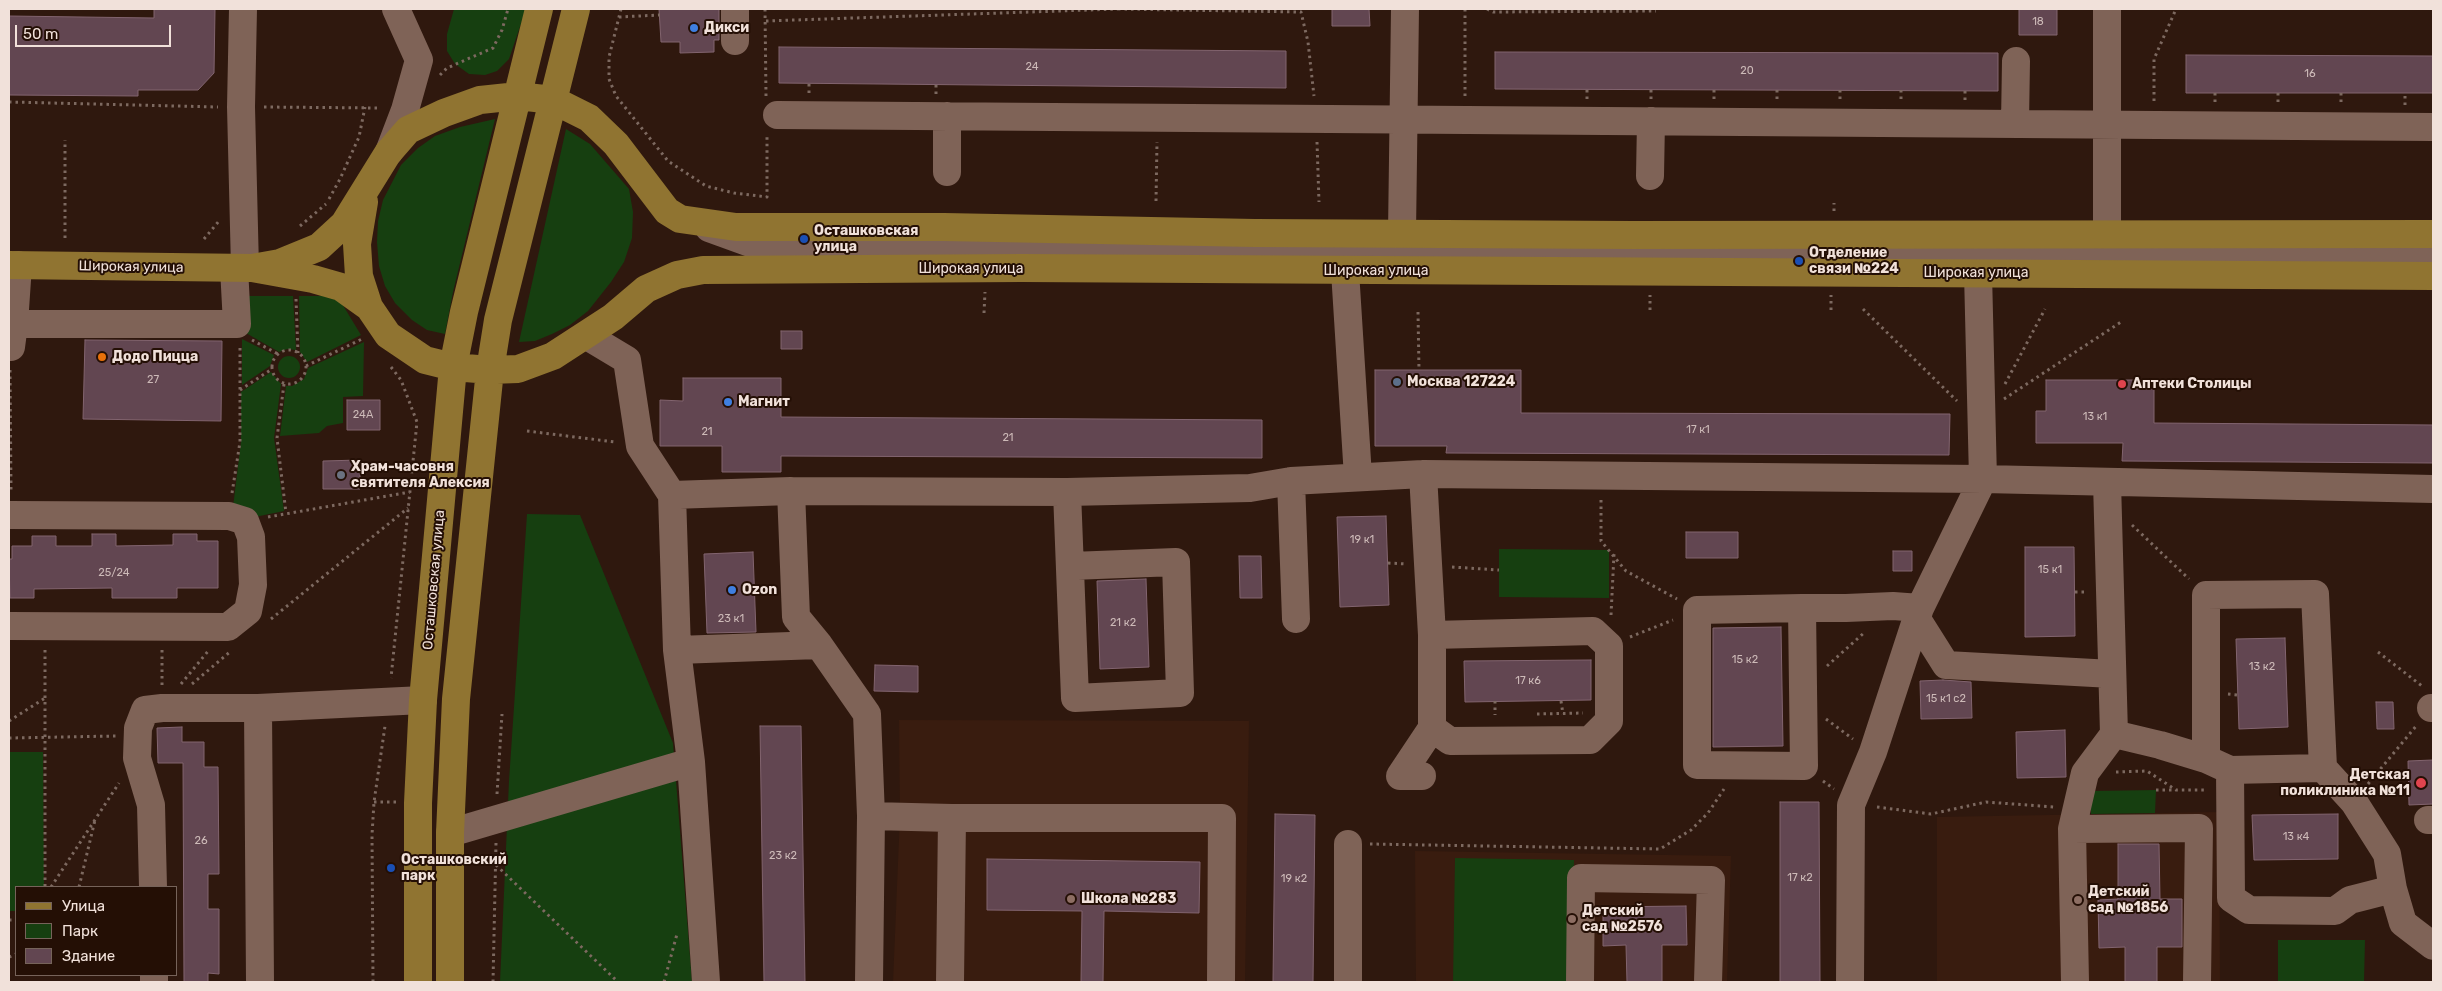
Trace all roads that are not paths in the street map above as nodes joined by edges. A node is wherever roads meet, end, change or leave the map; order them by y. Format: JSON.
{"nodes":[{"id":1,"x":243,"y":9,"type":"edge"},
{"id":2,"x":396,"y":9,"type":"edge"},
{"id":3,"x":539,"y":9,"type":"edge"},
{"id":4,"x":576,"y":9,"type":"edge"},
{"id":5,"x":735,"y":9,"type":"edge"},
{"id":6,"x":1405,"y":9,"type":"edge"},
{"id":7,"x":2107,"y":9,"type":"edge"},
{"id":8,"x":735,"y":41,"type":"dead end"},
{"id":9,"x":2016,"y":61,"type":"dead end"},
{"id":10,"x":518,"y":96,"type":"junction"},
{"id":11,"x":552,"y":100,"type":"junction"},
{"id":12,"x":777,"y":116,"type":"dead end"},
{"id":13,"x":948,"y":116,"type":"junction"},
{"id":14,"x":1404,"y":119,"type":"junction"},
{"id":15,"x":1651,"y":121,"type":"junction"},
{"id":16,"x":2015,"y":123,"type":"junction"},
{"id":17,"x":2107,"y":124,"type":"junction"},
{"id":18,"x":2433,"y":127,"type":"edge"},
{"id":19,"x":388,"y":153,"type":"junction"},
{"id":20,"x":947,"y":172,"type":"dead end"},
{"id":21,"x":1650,"y":176,"type":"dead end"},
{"id":22,"x":372,"y":179,"type":"junction"},
{"id":23,"x":694,"y":222,"type":"junction"},
{"id":24,"x":1054,"y":230,"type":"junction"},
{"id":25,"x":1402,"y":233,"type":"junction"},
{"id":26,"x":2097,"y":233,"type":"junction"},
{"id":27,"x":2433,"y":234,"type":"edge"},
{"id":28,"x":1588,"y":243,"type":"junction"},
{"id":29,"x":767,"y":249,"type":"junction"},
{"id":30,"x":1034,"y":249,"type":"junction"},
{"id":31,"x":2068,"y":253,"type":"junction"},
{"id":32,"x":2433,"y":255,"type":"edge"},
{"id":33,"x":13,"y":265,"type":"edge"},
{"id":34,"x":244,"y":268,"type":"junction"},
{"id":35,"x":1054,"y":268,"type":"junction"},
{"id":36,"x":703,"y":270,"type":"junction"},
{"id":37,"x":1345,"y":271,"type":"junction"},
{"id":38,"x":1578,"y":272,"type":"junction"},
{"id":39,"x":1978,"y":274,"type":"junction"},
{"id":40,"x":2088,"y":274,"type":"junction"},
{"id":41,"x":2433,"y":276,"type":"edge"},
{"id":42,"x":365,"y":319,"type":"junction"},
{"id":43,"x":587,"y":336,"type":"junction"},
{"id":44,"x":11,"y":340,"type":"edge"},
{"id":45,"x":453,"y":367,"type":"junction"},
{"id":46,"x":490,"y":370,"type":"junction"},
{"id":47,"x":1423,"y":474,"type":"junction"},
{"id":48,"x":1358,"y":477,"type":"junction"},
{"id":49,"x":1983,"y":479,"type":"junction"},
{"id":50,"x":1291,"y":481,"type":"junction"},
{"id":51,"x":2433,"y":489,"type":"edge"},
{"id":52,"x":791,"y":491,"type":"junction"},
{"id":53,"x":1068,"y":492,"type":"junction"},
{"id":54,"x":2107,"y":492,"type":"junction"},
{"id":55,"x":672,"y":495,"type":"junction"},
{"id":56,"x":10,"y":515,"type":"edge"},
{"id":57,"x":1071,"y":566,"type":"junction"},
{"id":58,"x":1802,"y":608,"type":"junction"},
{"id":59,"x":1918,"y":614,"type":"junction"},
{"id":60,"x":1296,"y":619,"type":"dead end"},
{"id":61,"x":9,"y":626,"type":"edge"},
{"id":62,"x":1432,"y":635,"type":"junction"},
{"id":63,"x":819,"y":645,"type":"junction"},
{"id":64,"x":677,"y":650,"type":"junction"},
{"id":65,"x":2112,"y":674,"type":"junction"},
{"id":66,"x":423,"y":700,"type":"junction"},
{"id":67,"x":258,"y":708,"type":"junction"},
{"id":68,"x":1432,"y":728,"type":"junction"},
{"id":69,"x":2114,"y":734,"type":"junction"},
{"id":70,"x":691,"y":762,"type":"junction"},
{"id":71,"x":2323,"y":768,"type":"junction"},
{"id":72,"x":2222,"y":773,"type":"junction"},
{"id":73,"x":1422,"y":776,"type":"dead end"},
{"id":74,"x":871,"y":816,"type":"junction"},
{"id":75,"x":952,"y":818,"type":"junction"},
{"id":76,"x":2075,"y":818,"type":"junction"},
{"id":77,"x":450,"y":833,"type":"junction"},
{"id":78,"x":1348,"y":844,"type":"road end"},
{"id":79,"x":153,"y":886,"type":"edge"},
{"id":80,"x":2393,"y":889,"type":"junction"},
{"id":81,"x":2433,"y":946,"type":"edge"},
{"id":82,"x":260,"y":982,"type":"edge"},
{"id":83,"x":418,"y":982,"type":"edge"},
{"id":84,"x":450,"y":982,"type":"edge"},
{"id":85,"x":706,"y":982,"type":"edge"},
{"id":86,"x":869,"y":982,"type":"edge"},
{"id":87,"x":950,"y":982,"type":"edge"},
{"id":88,"x":1221,"y":982,"type":"edge"},
{"id":89,"x":1348,"y":982,"type":"edge"},
{"id":90,"x":1580,"y":982,"type":"edge"},
{"id":91,"x":1708,"y":982,"type":"edge"},
{"id":92,"x":1850,"y":982,"type":"edge"},
{"id":93,"x":2075,"y":982,"type":"edge"},
{"id":94,"x":2197,"y":982,"type":"edge"}],
"edges":[{"from":1,"to":34,"type":"street"},
{"from":2,"to":19,"type":"street"},
{"from":3,"to":10,"type":"main road","name":"Осташковская улица"},
{"from":4,"to":11,"type":"main road"},
{"from":5,"to":8,"type":"street"},
{"from":6,"to":14,"type":"street"},
{"from":7,"to":17,"type":"street"},
{"from":9,"to":16,"type":"street"},
{"from":10,"to":11,"type":"main road","name":"Широкая улица"},
{"from":10,"to":19,"type":"main road","name":"Широкая улица"},
{"from":10,"to":45,"type":"main road","name":"Осташковская улица"},
{"from":11,"to":23,"type":"main road","name":"Широкая улица"},
{"from":11,"to":46,"type":"main road"},
{"from":12,"to":13,"type":"street"},
{"from":13,"to":14,"type":"street"},
{"from":13,"to":20,"type":"street"},
{"from":14,"to":15,"type":"street"},
{"from":14,"to":25,"type":"street"},
{"from":15,"to":16,"type":"street"},
{"from":15,"to":21,"type":"street"},
{"from":16,"to":17,"type":"street"},
{"from":17,"to":18,"type":"street"},
{"from":17,"to":26,"type":"street"},
{"from":19,"to":22,"type":"main road","name":"Широкая улица"},
{"from":22,"to":34,"type":"main road"},
{"from":22,"to":42,"type":"main road"},
{"from":23,"to":24,"type":"main road","name":"Широкая улица"},
{"from":23,"to":29,"type":"street","name":"Широкая улица"},
{"from":24,"to":25,"type":"main road","name":"Широкая улица"},
{"from":24,"to":30,"type":"street"},
{"from":25,"to":28,"type":"main road","name":"Широкая улица"},
{"from":26,"to":27,"type":"main road","name":"Широкая улица"},
{"from":26,"to":28,"type":"main road","name":"Широкая улица"},
{"from":26,"to":31,"type":"street"},
{"from":28,"to":30,"type":"street","name":"Широкая улица"},
{"from":28,"to":31,"type":"street","name":"Широкая улица"},
{"from":28,"to":38,"type":"main road"},
{"from":29,"to":30,"type":"street","name":"Широкая улица"},
{"from":29,"to":36,"type":"street"},
{"from":30,"to":35,"type":"street"},
{"from":31,"to":32,"type":"street","name":"Широкая улица"},
{"from":31,"to":40,"type":"street"},
{"from":33,"to":34,"type":"main road","name":"Широкая улица"},
{"from":33,"to":44,"type":"street"},
{"from":34,"to":42,"type":"main road"},
{"from":34,"to":44,"type":"street"},
{"from":35,"to":36,"type":"main road","name":"Широкая улица"},
{"from":35,"to":37,"type":"main road","name":"Широкая улица"},
{"from":36,"to":43,"type":"main road","name":"Широкая улица"},
{"from":37,"to":38,"type":"main road","name":"Широкая улица"},
{"from":37,"to":48,"type":"street"},
{"from":38,"to":39,"type":"main road","name":"Широкая улица"},
{"from":39,"to":40,"type":"main road","name":"Широкая улица"},
{"from":39,"to":49,"type":"street"},
{"from":40,"to":41,"type":"main road","name":"Широкая улица"},
{"from":42,"to":45,"type":"main road","name":"Широкая улица"},
{"from":43,"to":46,"type":"main road","name":"Широкая улица"},
{"from":43,"to":55,"type":"street"},
{"from":45,"to":46,"type":"main road","name":"Широкая улица"},
{"from":45,"to":66,"type":"main road","name":"Осташковская улица"},
{"from":46,"to":77,"type":"main road"},
{"from":47,"to":48,"type":"street"},
{"from":47,"to":49,"type":"street"},
{"from":47,"to":62,"type":"street"},
{"from":48,"to":50,"type":"street"},
{"from":49,"to":54,"type":"street"},
{"from":49,"to":59,"type":"street"},
{"from":50,"to":53,"type":"street"},
{"from":50,"to":60,"type":"street"},
{"from":51,"to":54,"type":"street"},
{"from":52,"to":53,"type":"street"},
{"from":52,"to":55,"type":"street"},
{"from":52,"to":63,"type":"street"},
{"from":53,"to":57,"type":"street"},
{"from":54,"to":65,"type":"street"},
{"from":55,"to":64,"type":"street"},
{"from":56,"to":61,"type":"street"},
{"from":57,"to":57,"type":"street"},
{"from":58,"to":58,"type":"street"},
{"from":58,"to":59,"type":"street"},
{"from":59,"to":65,"type":"street"},
{"from":59,"to":92,"type":"street"},
{"from":62,"to":68,"type":"street"},
{"from":62,"to":68,"type":"street"},
{"from":63,"to":64,"type":"street"},
{"from":63,"to":74,"type":"street"},
{"from":64,"to":70,"type":"street"},
{"from":65,"to":69,"type":"street"},
{"from":66,"to":67,"type":"street"},
{"from":66,"to":83,"type":"main road","name":"Осташковская улица"},
{"from":67,"to":79,"type":"street"},
{"from":67,"to":82,"type":"street"},
{"from":68,"to":73,"type":"street"},
{"from":69,"to":72,"type":"street"},
{"from":69,"to":76,"type":"street"},
{"from":70,"to":77,"type":"street"},
{"from":70,"to":85,"type":"street"},
{"from":71,"to":72,"type":"street"},
{"from":71,"to":72,"type":"street"},
{"from":71,"to":80,"type":"street"},
{"from":72,"to":80,"type":"street"},
{"from":74,"to":75,"type":"street"},
{"from":74,"to":86,"type":"street"},
{"from":75,"to":87,"type":"street"},
{"from":75,"to":88,"type":"street"},
{"from":76,"to":93,"type":"street"},
{"from":76,"to":94,"type":"street"},
{"from":77,"to":84,"type":"main road"},
{"from":78,"to":89,"type":"street"},
{"from":80,"to":81,"type":"street"},
{"from":90,"to":91,"type":"street"}]}
